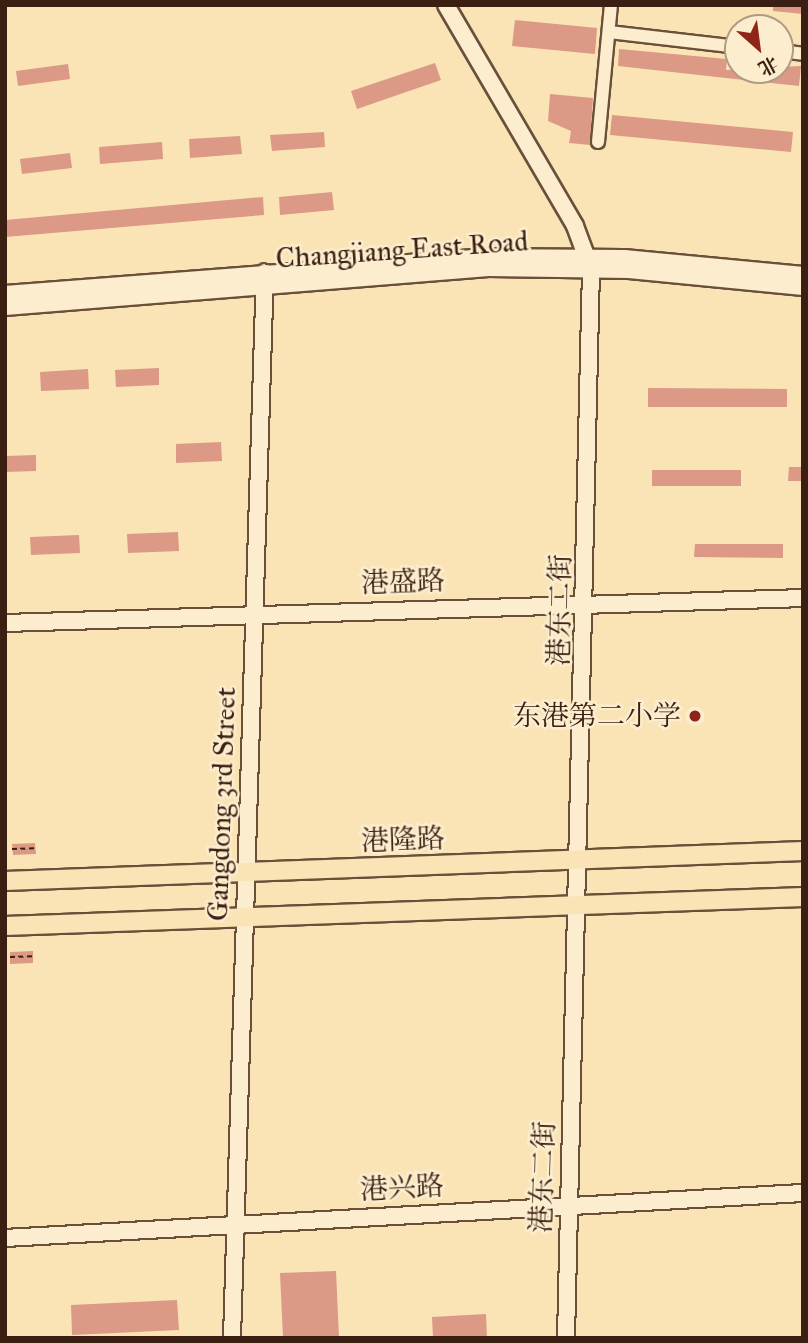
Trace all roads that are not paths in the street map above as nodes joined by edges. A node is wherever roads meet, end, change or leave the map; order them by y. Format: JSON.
{"nodes":[{"id":1,"x":446,"y":5,"type":"edge"},
{"id":2,"x":611,"y":5,"type":"edge"},
{"id":3,"x":609,"y":32,"type":"junction"},
{"id":4,"x":724,"y":45,"type":"edge"},
{"id":5,"x":598,"y":142,"type":"dead end"},
{"id":6,"x":589,"y":263,"type":"junction"},
{"id":7,"x":803,"y":275,"type":"edge"},
{"id":8,"x":265,"y":279,"type":"junction"},
{"id":9,"x":803,"y":287,"type":"edge"},
{"id":10,"x":5,"y":294,"type":"edge"},
{"id":11,"x":5,"y":307,"type":"edge"},
{"id":12,"x":803,"y":597,"type":"edge"},
{"id":13,"x":586,"y":602,"type":"junction"},
{"id":14,"x":255,"y":614,"type":"junction"},
{"id":15,"x":5,"y":623,"type":"edge"},
{"id":16,"x":803,"y":851,"type":"edge"},
{"id":17,"x":579,"y":859,"type":"junction"},
{"id":18,"x":247,"y":872,"type":"junction"},
{"id":19,"x":5,"y":881,"type":"edge"},
{"id":20,"x":803,"y":897,"type":"edge"},
{"id":21,"x":578,"y":905,"type":"junction"},
{"id":22,"x":245,"y":918,"type":"junction"},
{"id":23,"x":5,"y":926,"type":"edge"},
{"id":24,"x":803,"y":1193,"type":"edge"},
{"id":25,"x":567,"y":1205,"type":"junction"},
{"id":26,"x":236,"y":1224,"type":"junction"},
{"id":27,"x":5,"y":1238,"type":"edge"},
{"id":28,"x":232,"y":1338,"type":"edge"},
{"id":29,"x":566,"y":1338,"type":"edge"}],
"edges":[{"from":1,"to":6,"type":"main road","name":"港东二街"},
{"from":2,"to":3,"type":"street"},
{"from":3,"to":4,"type":"street"},
{"from":3,"to":5,"type":"street"},
{"from":6,"to":7,"type":"main road","name":"Changjiang East Road"},
{"from":6,"to":8,"type":"main road","name":"Changjiang East Road"},
{"from":6,"to":9,"type":"main road","name":"Changjiang East Road"},
{"from":6,"to":13,"type":"main road","name":"港东二街"},
{"from":8,"to":10,"type":"main road","name":"Changjiang East Road"},
{"from":8,"to":11,"type":"main road","name":"Changjiang East Road"},
{"from":8,"to":14,"type":"main road","name":"Gangdong 3rd Street"},
{"from":12,"to":13,"type":"main road","name":"港盛路"},
{"from":13,"to":14,"type":"main road","name":"港盛路"},
{"from":13,"to":17,"type":"main road","name":"港东二街"},
{"from":14,"to":15,"type":"main road","name":"港盛路"},
{"from":14,"to":18,"type":"main road","name":"Gangdong 3rd Street"},
{"from":16,"to":17,"type":"main road","name":"港隆路"},
{"from":17,"to":18,"type":"main road","name":"港隆路"},
{"from":17,"to":21,"type":"main road","name":"港东二街"},
{"from":18,"to":19,"type":"main road","name":"港隆路"},
{"from":18,"to":22,"type":"main road","name":"Gangdong 3rd Street"},
{"from":20,"to":21,"type":"main road"},
{"from":21,"to":22,"type":"main road"},
{"from":21,"to":25,"type":"main road","name":"港东二街"},
{"from":22,"to":23,"type":"main road"},
{"from":22,"to":26,"type":"main road","name":"Gangdong 3rd Street"},
{"from":24,"to":25,"type":"main road","name":"港兴路"},
{"from":25,"to":26,"type":"main road","name":"港兴路"},
{"from":25,"to":29,"type":"main road","name":"港东二街"},
{"from":26,"to":27,"type":"main road","name":"港兴路"},
{"from":26,"to":28,"type":"main road","name":"Gangdong 3rd Street"}]}
